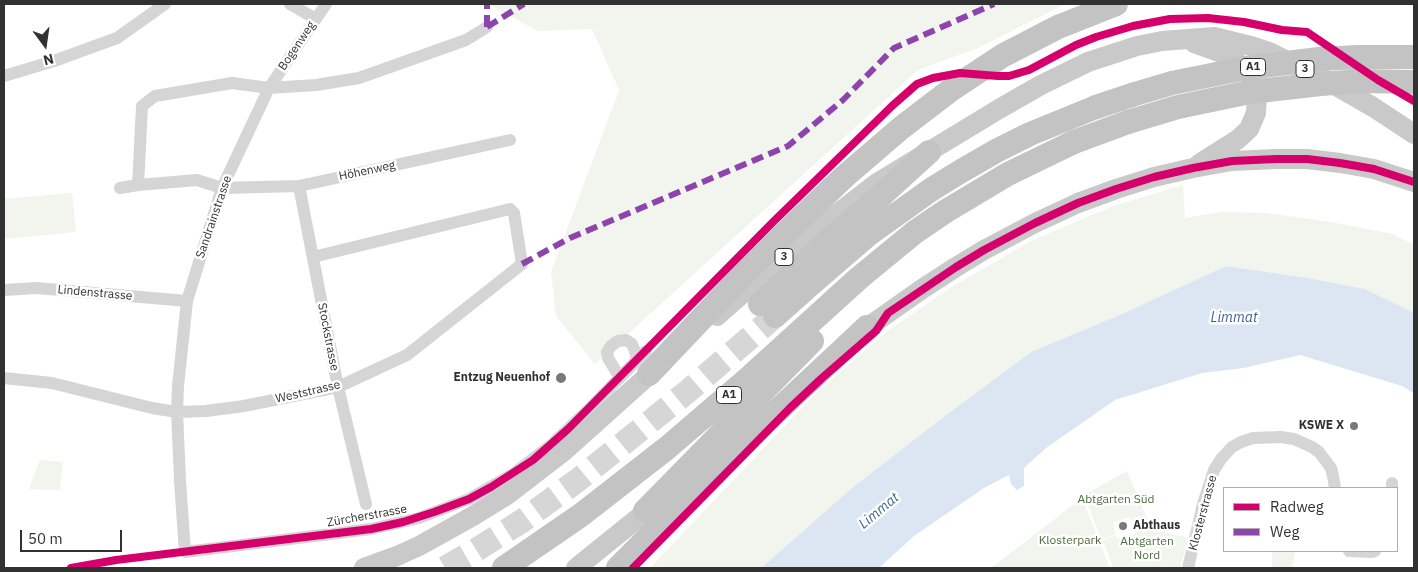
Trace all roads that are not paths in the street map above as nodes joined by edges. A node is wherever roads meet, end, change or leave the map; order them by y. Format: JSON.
{"nodes":[{"id":1,"x":165,"y":4,"type":"edge"},
{"id":2,"x":290,"y":4,"type":"edge"},
{"id":3,"x":326,"y":4,"type":"edge"},
{"id":4,"x":1116,"y":4,"type":"edge"},
{"id":5,"x":316,"y":19,"type":"junction"},
{"id":6,"x":487,"y":27,"type":"dead end"},
{"id":7,"x":1184,"y":39,"type":"junction"},
{"id":8,"x":1414,"y":57,"type":"edge"},
{"id":9,"x":4,"y":76,"type":"edge"},
{"id":10,"x":1414,"y":82,"type":"edge"},
{"id":11,"x":269,"y":88,"type":"junction"},
{"id":12,"x":1414,"y":134,"type":"edge"},
{"id":13,"x":510,"y":140,"type":"dead end"},
{"id":14,"x":929,"y":152,"type":"junction"},
{"id":15,"x":1193,"y":168,"type":"junction"},
{"id":16,"x":1414,"y":182,"type":"edge"},
{"id":17,"x":138,"y":185,"type":"junction"},
{"id":18,"x":299,"y":186,"type":"junction"},
{"id":19,"x":120,"y":188,"type":"dead end"},
{"id":20,"x":222,"y":188,"type":"junction"},
{"id":21,"x":946,"y":211,"type":"junction"},
{"id":22,"x":313,"y":257,"type":"junction"},
{"id":23,"x":4,"y":290,"type":"edge"},
{"id":24,"x":187,"y":301,"type":"junction"},
{"id":25,"x":868,"y":327,"type":"junction"},
{"id":26,"x":646,"y":351,"type":"dead end"},
{"id":27,"x":643,"y":367,"type":"junction"},
{"id":28,"x":4,"y":378,"type":"edge"},
{"id":29,"x":620,"y":378,"type":"junction"},
{"id":30,"x":338,"y":387,"type":"junction"},
{"id":31,"x":177,"y":412,"type":"junction"},
{"id":32,"x":1335,"y":487,"type":"edge"},
{"id":33,"x":366,"y":504,"type":"dead end"},
{"id":34,"x":645,"y":511,"type":"junction"},
{"id":35,"x":185,"y":552,"type":"joint"},
{"id":36,"x":364,"y":568,"type":"edge"},
{"id":37,"x":504,"y":568,"type":"edge"},
{"id":38,"x":576,"y":568,"type":"edge"},
{"id":39,"x":618,"y":568,"type":"edge"},
{"id":40,"x":1188,"y":568,"type":"edge"}],
"edges":[{"from":1,"to":9,"type":"street"},
{"from":2,"to":5,"type":"street"},
{"from":3,"to":5,"type":"street","name":"Bogenweg"},
{"from":4,"to":27,"type":"highway"},
{"from":5,"to":11,"type":"street","name":"Bogenweg"},
{"from":6,"to":11,"type":"street"},
{"from":7,"to":12,"type":"main road","number":"3"},
{"from":7,"to":14,"type":"main road","number":"3"},
{"from":7,"to":15,"type":"main road"},
{"from":8,"to":14,"type":"highway","number":"A1","bridge":true},
{"from":10,"to":21,"type":"highway","number":"A1","bridge":true},
{"from":11,"to":17,"type":"street"},
{"from":11,"to":20,"type":"street","name":"Sandrainstrasse"},
{"from":13,"to":18,"type":"street","name":"Höhenweg"},
{"from":14,"to":27,"type":"main road","number":"3"},
{"from":15,"to":16,"type":"main road"},
{"from":15,"to":25,"type":"main road"},
{"from":17,"to":19,"type":"street","name":"Höhenweg"},
{"from":17,"to":20,"type":"street","name":"Höhenweg"},
{"from":18,"to":20,"type":"street","name":"Höhenweg"},
{"from":18,"to":22,"type":"street","name":"Stockstrasse"},
{"from":20,"to":24,"type":"street","name":"Sandrainstrasse"},
{"from":21,"to":34,"type":"highway"},
{"from":21,"to":37,"type":"highway","number":"A1"},
{"from":22,"to":30,"type":"street","name":"Stockstrasse"},
{"from":22,"to":30,"type":"street","name":"Weststrasse"},
{"from":23,"to":24,"type":"street","name":"Lindenstrasse"},
{"from":24,"to":31,"type":"street","name":"Sandrainstrasse"},
{"from":25,"to":34,"type":"main road"},
{"from":25,"to":39,"type":"highway"},
{"from":26,"to":27,"type":"street","name":"Zürcherstrasse"},
{"from":27,"to":29,"type":"street","name":"Zürcherstrasse"},
{"from":27,"to":29,"type":"street"},
{"from":27,"to":36,"type":"main road","number":"3"},
{"from":28,"to":31,"type":"street","name":"Weststrasse"},
{"from":29,"to":35,"type":"street","name":"Zürcherstrasse"},
{"from":30,"to":31,"type":"street","name":"Weststrasse"},
{"from":30,"to":33,"type":"street","name":"Stockstrasse"},
{"from":31,"to":35,"type":"street","name":"Sandrainstrasse"},
{"from":32,"to":40,"type":"street","name":"Klosterstrasse"},
{"from":34,"to":38,"type":"main road"}]}
